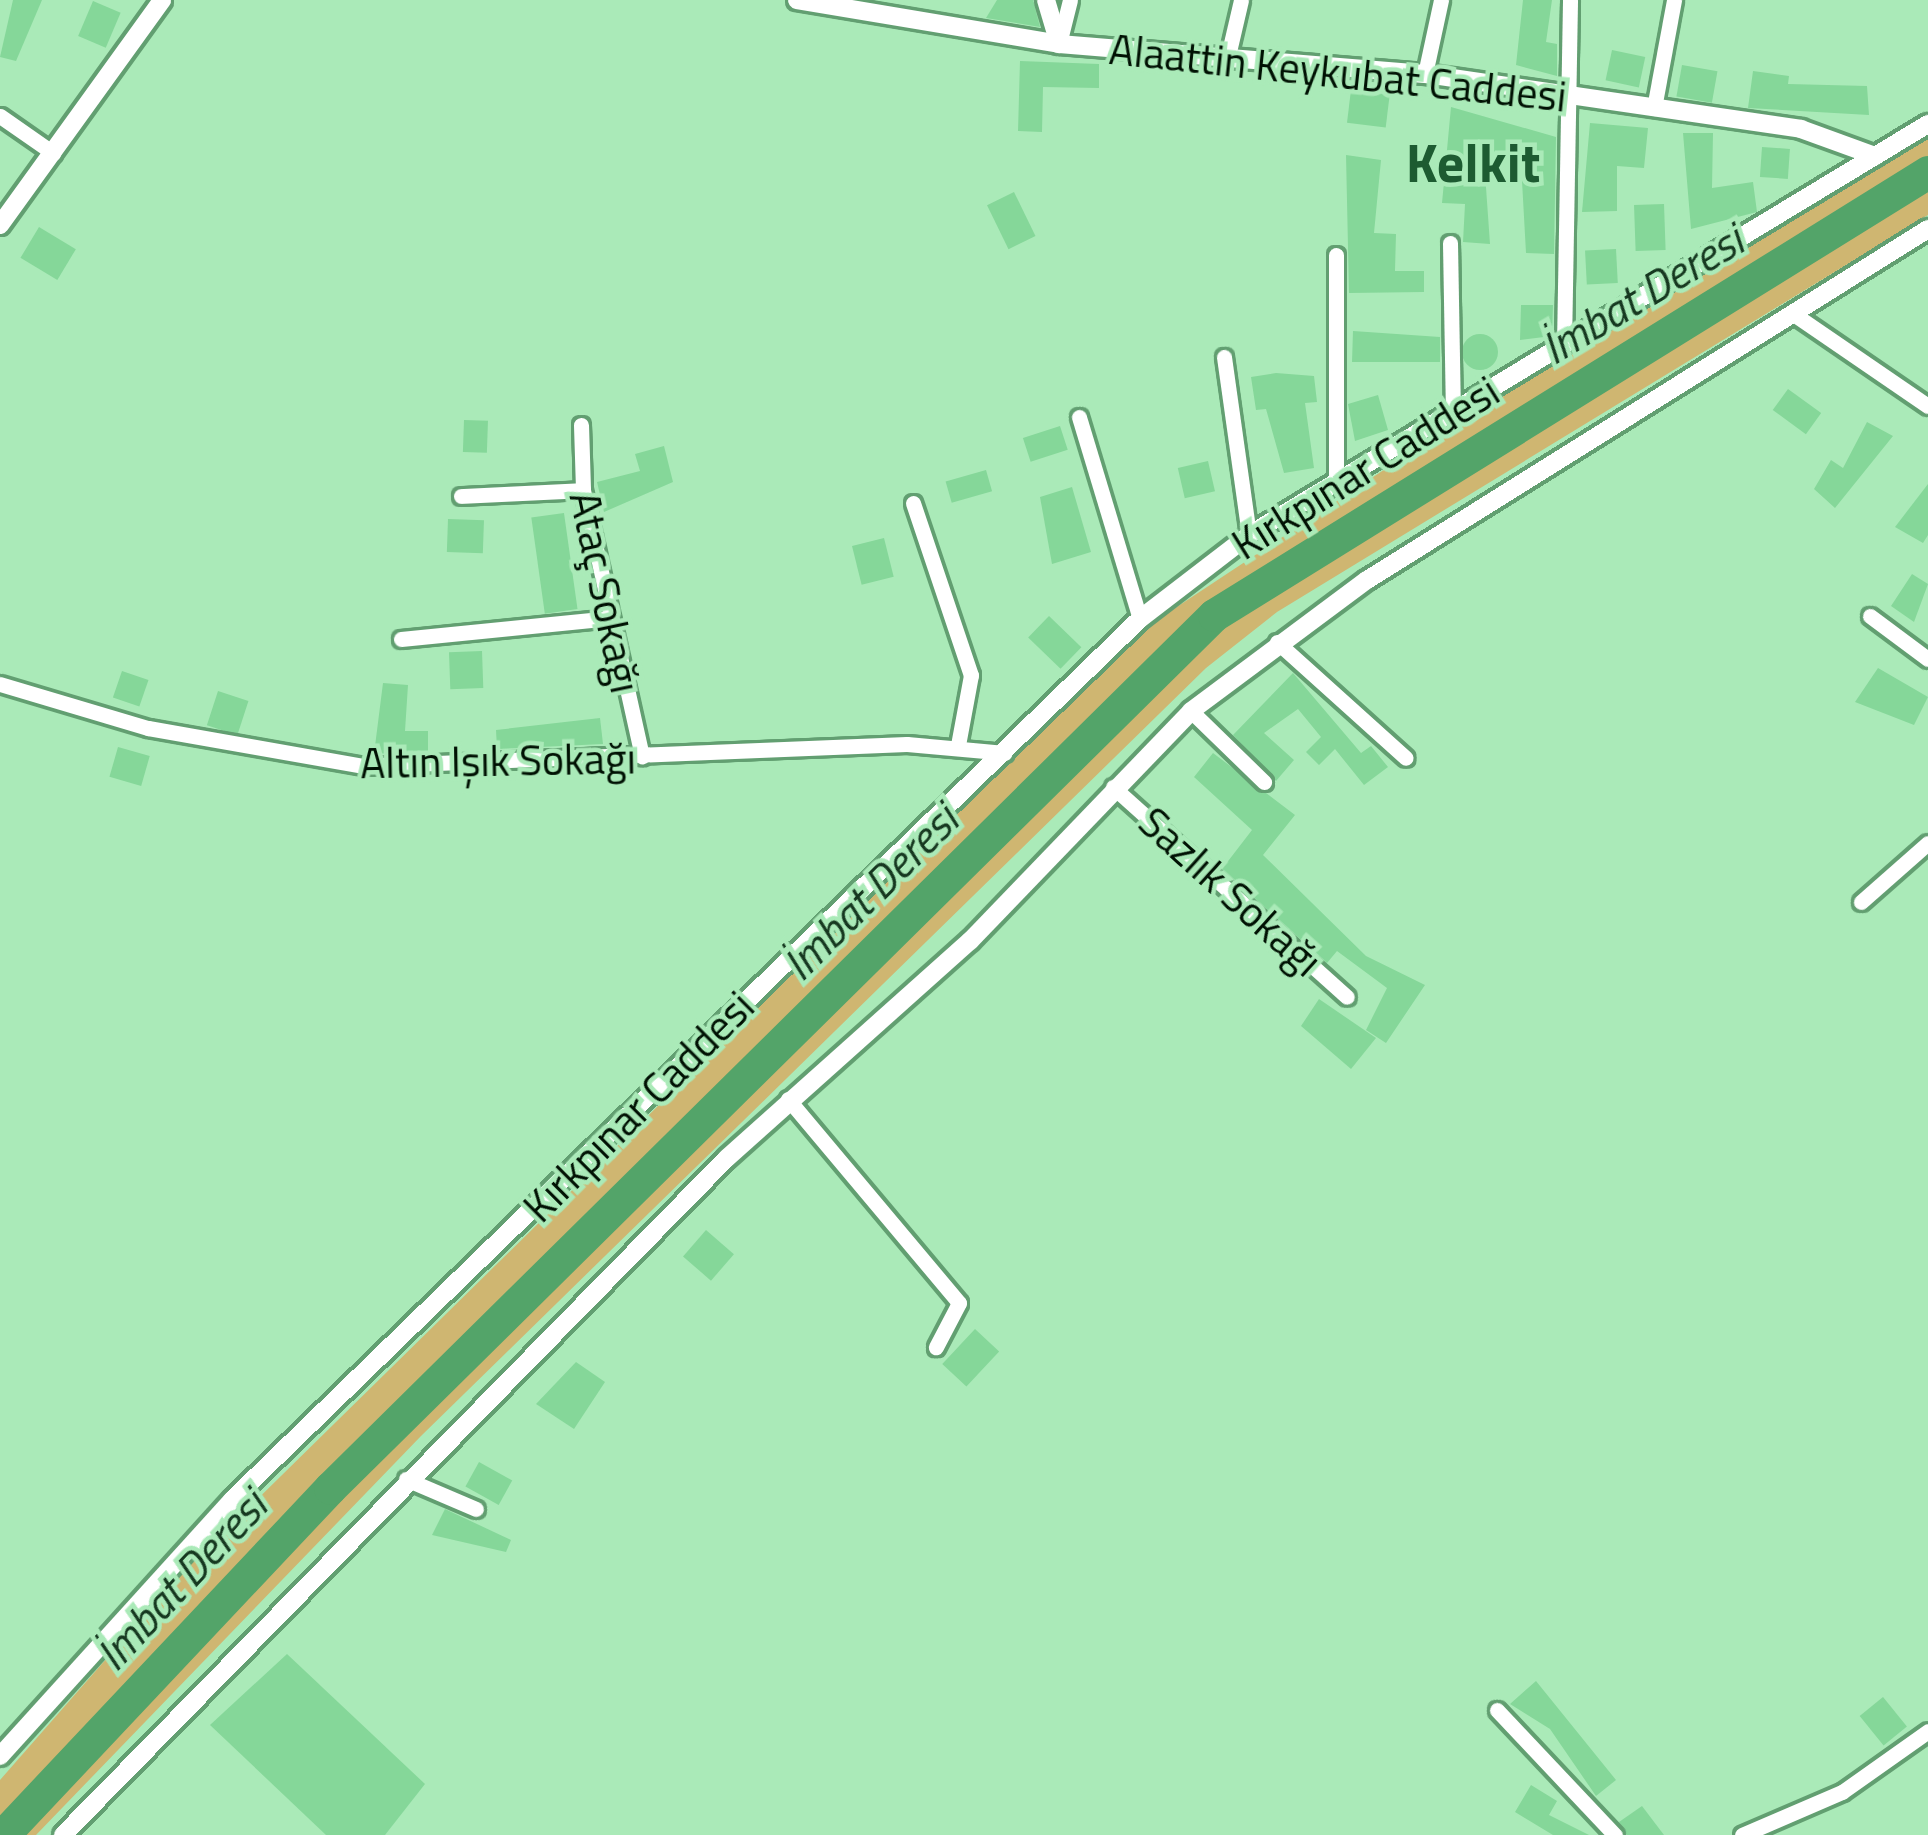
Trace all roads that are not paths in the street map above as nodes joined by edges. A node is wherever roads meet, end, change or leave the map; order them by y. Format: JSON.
{"nodes":[{"id":1,"x":162,"y":0,"type":"edge"},
{"id":2,"x":797,"y":0,"type":"edge"},
{"id":3,"x":1046,"y":0,"type":"edge"},
{"id":4,"x":1070,"y":0,"type":"edge"},
{"id":5,"x":1241,"y":0,"type":"edge"},
{"id":6,"x":1441,"y":0,"type":"edge"},
{"id":7,"x":1570,"y":0,"type":"edge"},
{"id":8,"x":1674,"y":0,"type":"edge"},
{"id":9,"x":856,"y":6,"type":"edge"},
{"id":10,"x":1059,"y":44,"type":"junction"},
{"id":11,"x":1228,"y":56,"type":"junction"},
{"id":12,"x":1425,"y":74,"type":"junction"},
{"id":13,"x":1568,"y":96,"type":"junction"},
{"id":14,"x":1654,"y":108,"type":"junction"},
{"id":15,"x":0,"y":116,"type":"edge"},
{"id":16,"x":1928,"y":124,"type":"edge"},
{"id":17,"x":53,"y":152,"type":"junction"},
{"id":18,"x":1875,"y":156,"type":"junction"},
{"id":19,"x":0,"y":225,"type":"edge"},
{"id":20,"x":1928,"y":230,"type":"edge"},
{"id":21,"x":1450,"y":243,"type":"dead end"},
{"id":22,"x":1336,"y":255,"type":"dead end"},
{"id":23,"x":1795,"y":315,"type":"junction"},
{"id":24,"x":1564,"y":345,"type":"junction"},
{"id":25,"x":1224,"y":357,"type":"dead end"},
{"id":26,"x":1928,"y":406,"type":"edge"},
{"id":27,"x":1453,"y":411,"type":"junction"},
{"id":28,"x":1078,"y":417,"type":"dead end"},
{"id":29,"x":581,"y":425,"type":"dead end"},
{"id":30,"x":1336,"y":483,"type":"junction"},
{"id":31,"x":583,"y":490,"type":"junction"},
{"id":32,"x":461,"y":496,"type":"dead end"},
{"id":33,"x":913,"y":503,"type":"dead end"},
{"id":34,"x":1249,"y":535,"type":"junction"},
{"id":35,"x":1870,"y":616,"type":"dead end"},
{"id":36,"x":611,"y":618,"type":"junction"},
{"id":37,"x":1140,"y":620,"type":"junction"},
{"id":38,"x":401,"y":639,"type":"dead end"},
{"id":39,"x":1277,"y":642,"type":"junction"},
{"id":40,"x":1928,"y":659,"type":"edge"},
{"id":41,"x":0,"y":684,"type":"edge"},
{"id":42,"x":1191,"y":711,"type":"junction"},
{"id":43,"x":958,"y":745,"type":"junction"},
{"id":44,"x":1005,"y":753,"type":"junction"},
{"id":45,"x":641,"y":757,"type":"junction"},
{"id":46,"x":1406,"y":758,"type":"dead end"},
{"id":47,"x":1264,"y":782,"type":"dead end"},
{"id":48,"x":1113,"y":787,"type":"junction"},
{"id":49,"x":1928,"y":843,"type":"edge"},
{"id":50,"x":1861,"y":902,"type":"dead end"},
{"id":51,"x":1347,"y":997,"type":"dead end"},
{"id":52,"x":788,"y":1099,"type":"junction"},
{"id":53,"x":936,"y":1347,"type":"dead end"},
{"id":54,"x":406,"y":1480,"type":"junction"},
{"id":55,"x":476,"y":1509,"type":"dead end"},
{"id":56,"x":1497,"y":1710,"type":"dead end"},
{"id":57,"x":1928,"y":1732,"type":"edge"},
{"id":58,"x":0,"y":1756,"type":"edge"},
{"id":59,"x":63,"y":1835,"type":"edge"},
{"id":60,"x":1615,"y":1835,"type":"edge"},
{"id":61,"x":1742,"y":1835,"type":"edge"}],
"edges":[{"from":1,"to":17,"type":"street"},
{"from":2,"to":9,"type":"street","name":"Alaattin Keykubat Caddesi"},
{"from":3,"to":10,"type":"street"},
{"from":4,"to":10,"type":"street"},
{"from":5,"to":11,"type":"street"},
{"from":6,"to":12,"type":"street"},
{"from":7,"to":13,"type":"street"},
{"from":8,"to":14,"type":"street"},
{"from":9,"to":10,"type":"street","name":"Alaattin Keykubat Caddesi"},
{"from":10,"to":11,"type":"street","name":"Alaattin Keykubat Caddesi"},
{"from":11,"to":12,"type":"street","name":"Alaattin Keykubat Caddesi"},
{"from":12,"to":13,"type":"street","name":"Alaattin Keykubat Caddesi"},
{"from":13,"to":14,"type":"street","name":"Alaattin Keykubat Caddesi"},
{"from":13,"to":24,"type":"street"},
{"from":14,"to":18,"type":"street","name":"Alaattin Keykubat Caddesi"},
{"from":15,"to":17,"type":"street"},
{"from":16,"to":18,"type":"street","name":"Kırkpınar Caddesi"},
{"from":17,"to":19,"type":"street"},
{"from":18,"to":24,"type":"street","name":"Kırkpınar Caddesi"},
{"from":20,"to":23,"type":"street"},
{"from":21,"to":27,"type":"street"},
{"from":22,"to":30,"type":"street"},
{"from":23,"to":26,"type":"street"},
{"from":23,"to":39,"type":"street"},
{"from":24,"to":27,"type":"street","name":"Kırkpınar Caddesi"},
{"from":25,"to":34,"type":"street"},
{"from":27,"to":30,"type":"street","name":"Kırkpınar Caddesi"},
{"from":28,"to":37,"type":"street"},
{"from":29,"to":31,"type":"street","name":"Ataç Sokağı"},
{"from":30,"to":34,"type":"street","name":"Kırkpınar Caddesi"},
{"from":31,"to":32,"type":"street"},
{"from":31,"to":36,"type":"street","name":"Ataç Sokağı"},
{"from":33,"to":43,"type":"street"},
{"from":34,"to":37,"type":"street","name":"Kırkpınar Caddesi"},
{"from":35,"to":40,"type":"street"},
{"from":36,"to":38,"type":"street"},
{"from":36,"to":45,"type":"street","name":"Ataç Sokağı"},
{"from":37,"to":44,"type":"street","name":"Kırkpınar Caddesi"},
{"from":39,"to":42,"type":"street"},
{"from":39,"to":46,"type":"street"},
{"from":41,"to":45,"type":"street","name":"Altın Işık Sokağı"},
{"from":42,"to":47,"type":"street"},
{"from":42,"to":48,"type":"street"},
{"from":43,"to":44,"type":"street","name":"Altın Işık Sokağı"},
{"from":43,"to":45,"type":"street","name":"Altın Işık Sokağı"},
{"from":44,"to":58,"type":"street","name":"Kırkpınar Caddesi"},
{"from":48,"to":51,"type":"street","name":"Sazlık Sokağı"},
{"from":48,"to":52,"type":"street"},
{"from":49,"to":50,"type":"street"},
{"from":52,"to":53,"type":"street"},
{"from":52,"to":54,"type":"street"},
{"from":54,"to":55,"type":"street"},
{"from":54,"to":59,"type":"street"},
{"from":56,"to":60,"type":"street"},
{"from":57,"to":61,"type":"street"}]}
